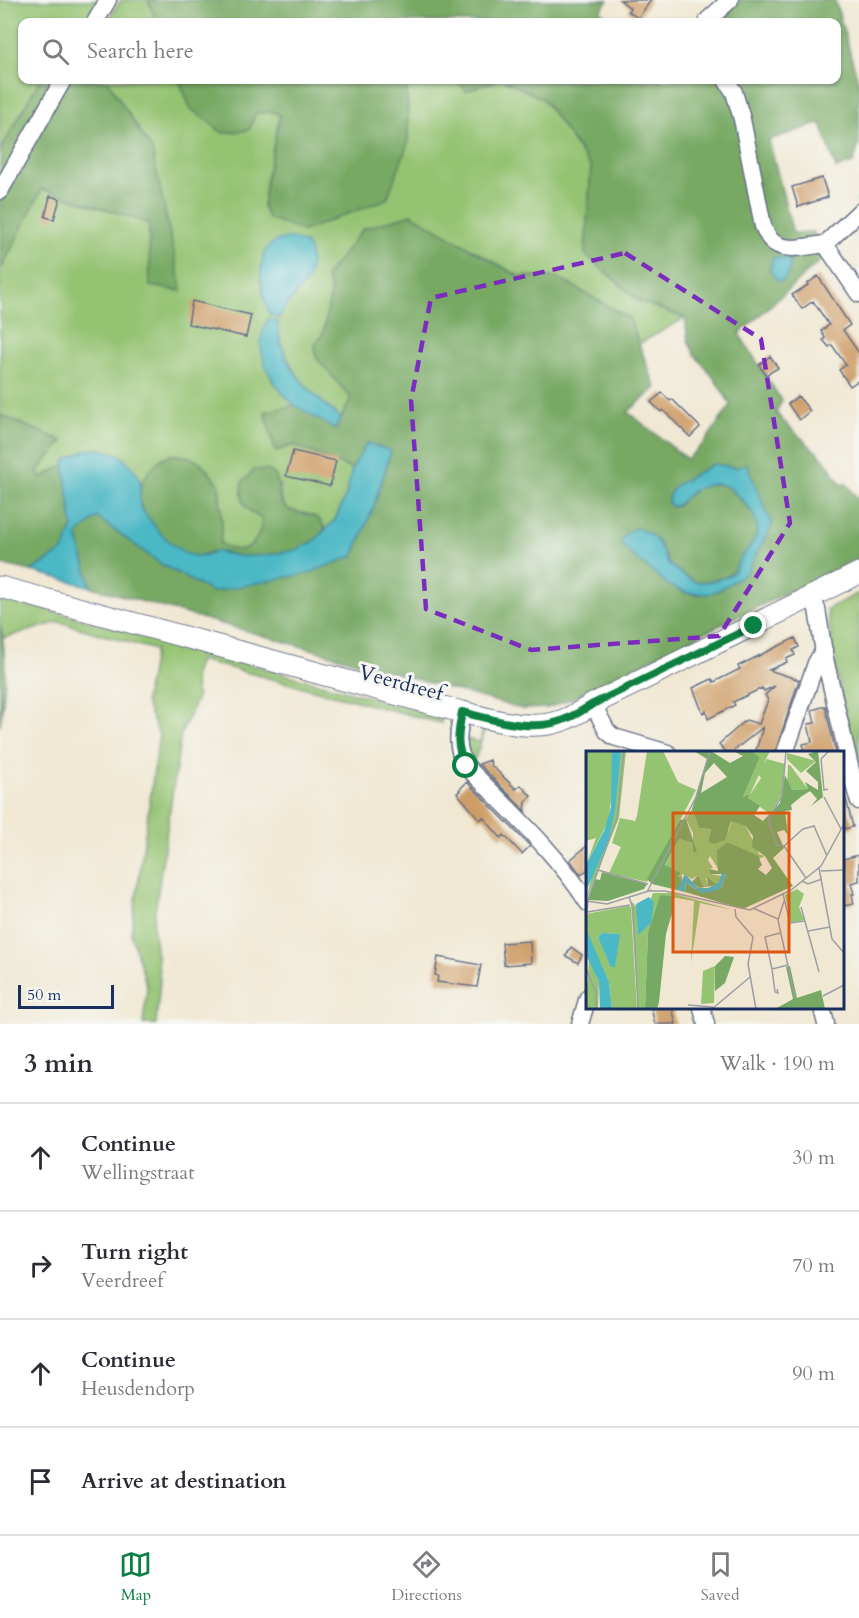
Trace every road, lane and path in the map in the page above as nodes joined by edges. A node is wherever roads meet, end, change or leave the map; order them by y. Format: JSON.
{"nodes":[{"id":1,"x":108,"y":0,"type":"edge"},
{"id":2,"x":730,"y":0,"type":"edge"},
{"id":3,"x":97,"y":18,"type":"edge"},
{"id":4,"x":710,"y":18,"type":"edge"},
{"id":5,"x":61,"y":84,"type":"edge"},
{"id":6,"x":729,"y":84,"type":"edge"},
{"id":7,"x":0,"y":192,"type":"edge"},
{"id":8,"x":859,"y":212,"type":"edge"},
{"id":9,"x":825,"y":244,"type":"junction"},
{"id":10,"x":859,"y":294,"type":"edge"},
{"id":11,"x":859,"y":573,"type":"edge"},
{"id":12,"x":0,"y":574,"type":"edge"},
{"id":13,"x":0,"y":587,"type":"edge"},
{"id":14,"x":812,"y":597,"type":"junction"},
{"id":15,"x":185,"y":630,"type":"junction"},
{"id":16,"x":824,"y":650,"type":"junction"},
{"id":17,"x":593,"y":704,"type":"junction"},
{"id":18,"x":464,"y":706,"type":"junction"},
{"id":19,"x":661,"y":751,"type":"edge"},
{"id":20,"x":786,"y":751,"type":"edge"},
{"id":21,"x":859,"y":801,"type":"edge"},
{"id":22,"x":586,"y":900,"type":"edge"},
{"id":23,"x":586,"y":1003,"type":"edge"},
{"id":24,"x":702,"y":1009,"type":"edge"},
{"id":25,"x":822,"y":1009,"type":"edge"},
{"id":26,"x":579,"y":1024,"type":"edge"},
{"id":27,"x":706,"y":1024,"type":"edge"},
{"id":28,"x":826,"y":1024,"type":"edge"}],
"edges":[{"from":1,"to":3,"type":"street"},
{"from":2,"to":4,"type":"street"},
{"from":5,"to":7,"type":"street"},
{"from":6,"to":9,"type":"street"},
{"from":8,"to":9,"type":"street"},
{"from":9,"to":10,"type":"street"},
{"from":11,"to":14,"type":"main road","name":"Veerdreef"},
{"from":12,"to":15,"type":"main road","name":"Veerdreef"},
{"from":13,"to":15,"type":"main road","name":"Veerdreef"},
{"from":14,"to":16,"type":"street"},
{"from":14,"to":17,"type":"main road","name":"Veerdreef"},
{"from":15,"to":18,"type":"main road","name":"Veerdreef"},
{"from":16,"to":20,"type":"street"},
{"from":16,"to":21,"type":"street"},
{"from":17,"to":18,"type":"main road","name":"Veerdreef"},
{"from":17,"to":19,"type":"street"},
{"from":18,"to":22,"type":"street"},
{"from":23,"to":26,"type":"street"},
{"from":24,"to":27,"type":"street"},
{"from":25,"to":28,"type":"street"}]}
